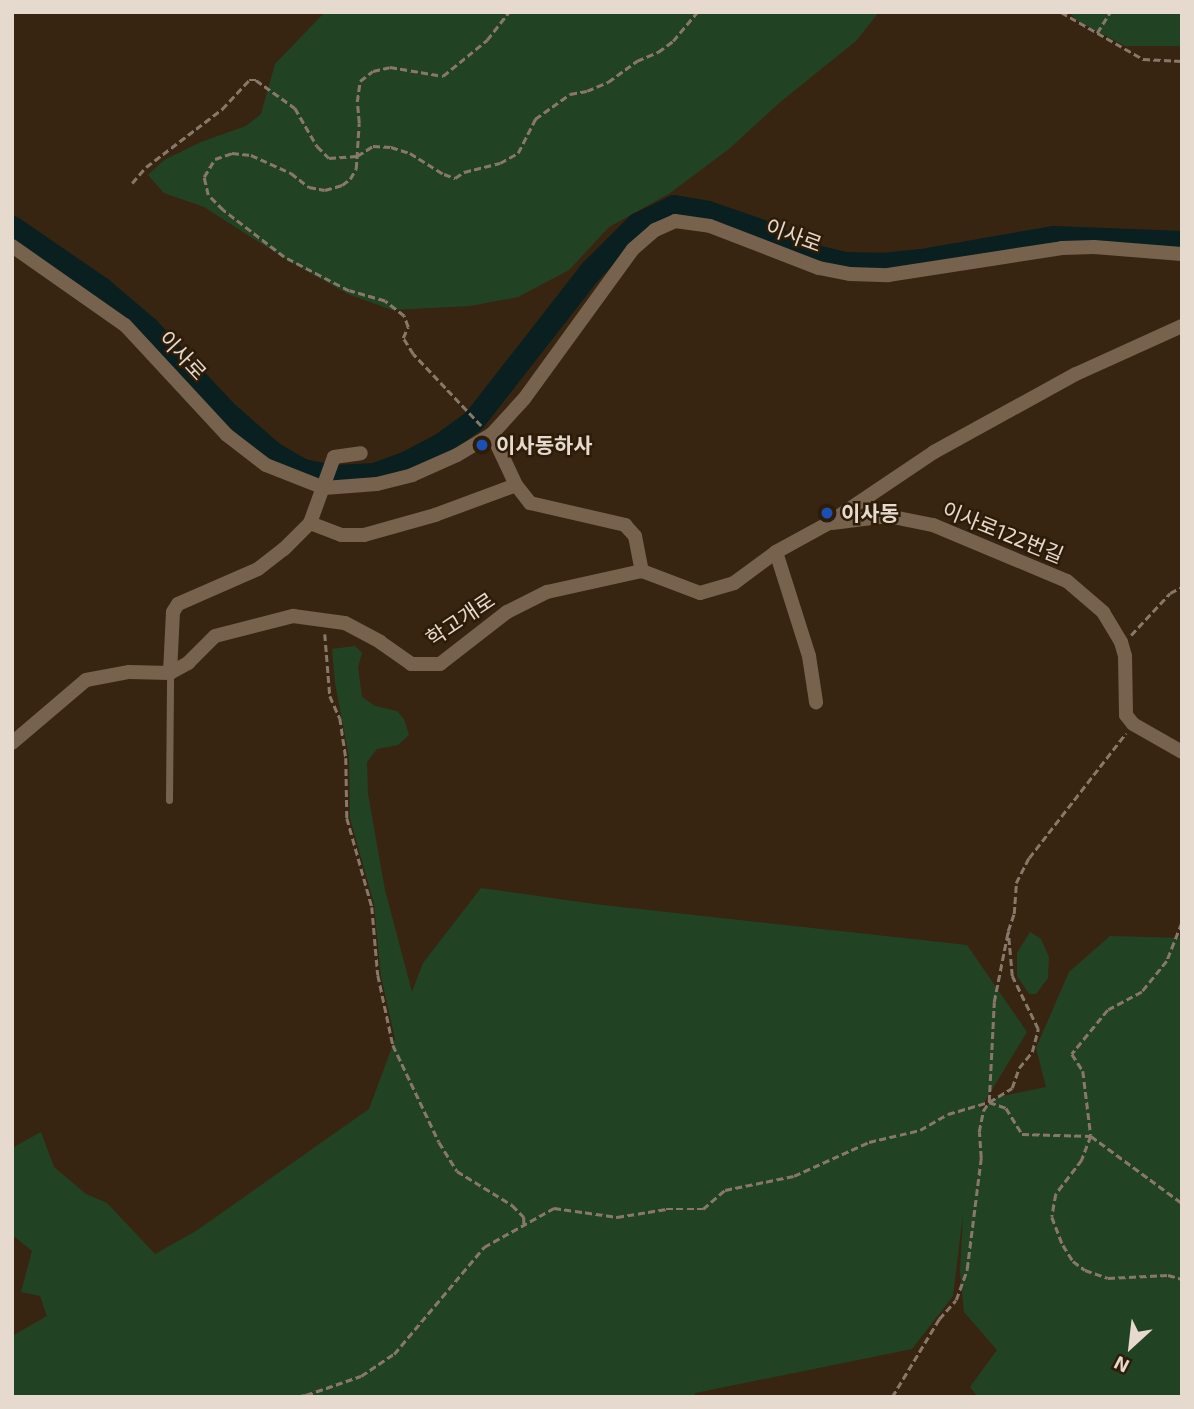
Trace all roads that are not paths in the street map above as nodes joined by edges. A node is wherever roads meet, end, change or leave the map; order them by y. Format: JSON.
{"nodes":[{"id":1,"x":12,"y":246,"type":"edge"},
{"id":2,"x":1182,"y":254,"type":"edge"},
{"id":3,"x":1182,"y":326,"type":"edge"},
{"id":4,"x":490,"y":434,"type":"junction"},
{"id":5,"x":361,"y":453,"type":"dead end"},
{"id":6,"x":516,"y":485,"type":"junction"},
{"id":7,"x":325,"y":486,"type":"junction"},
{"id":8,"x":310,"y":523,"type":"junction"},
{"id":9,"x":827,"y":524,"type":"junction"},
{"id":10,"x":776,"y":552,"type":"junction"},
{"id":11,"x":642,"y":571,"type":"junction"},
{"id":12,"x":170,"y":673,"type":"junction"},
{"id":13,"x":816,"y":702,"type":"dead end"},
{"id":14,"x":12,"y":743,"type":"edge"},
{"id":15,"x":1182,"y":752,"type":"edge"},
{"id":16,"x":169,"y":800,"type":"dead end"}],
"edges":[{"from":1,"to":7,"type":"street","name":"이사로"},
{"from":2,"to":4,"type":"street","name":"이사로"},
{"from":3,"to":9,"type":"street"},
{"from":4,"to":6,"type":"street"},
{"from":4,"to":7,"type":"street","name":"이사로"},
{"from":5,"to":7,"type":"street"},
{"from":6,"to":8,"type":"street"},
{"from":6,"to":11,"type":"street"},
{"from":7,"to":8,"type":"street"},
{"from":8,"to":12,"type":"street"},
{"from":9,"to":10,"type":"street"},
{"from":9,"to":15,"type":"street","name":"이사로122번길"},
{"from":10,"to":11,"type":"street"},
{"from":10,"to":13,"type":"street"},
{"from":11,"to":12,"type":"street","name":"학고개로"},
{"from":12,"to":14,"type":"street"},
{"from":12,"to":16,"type":"lane"}]}
